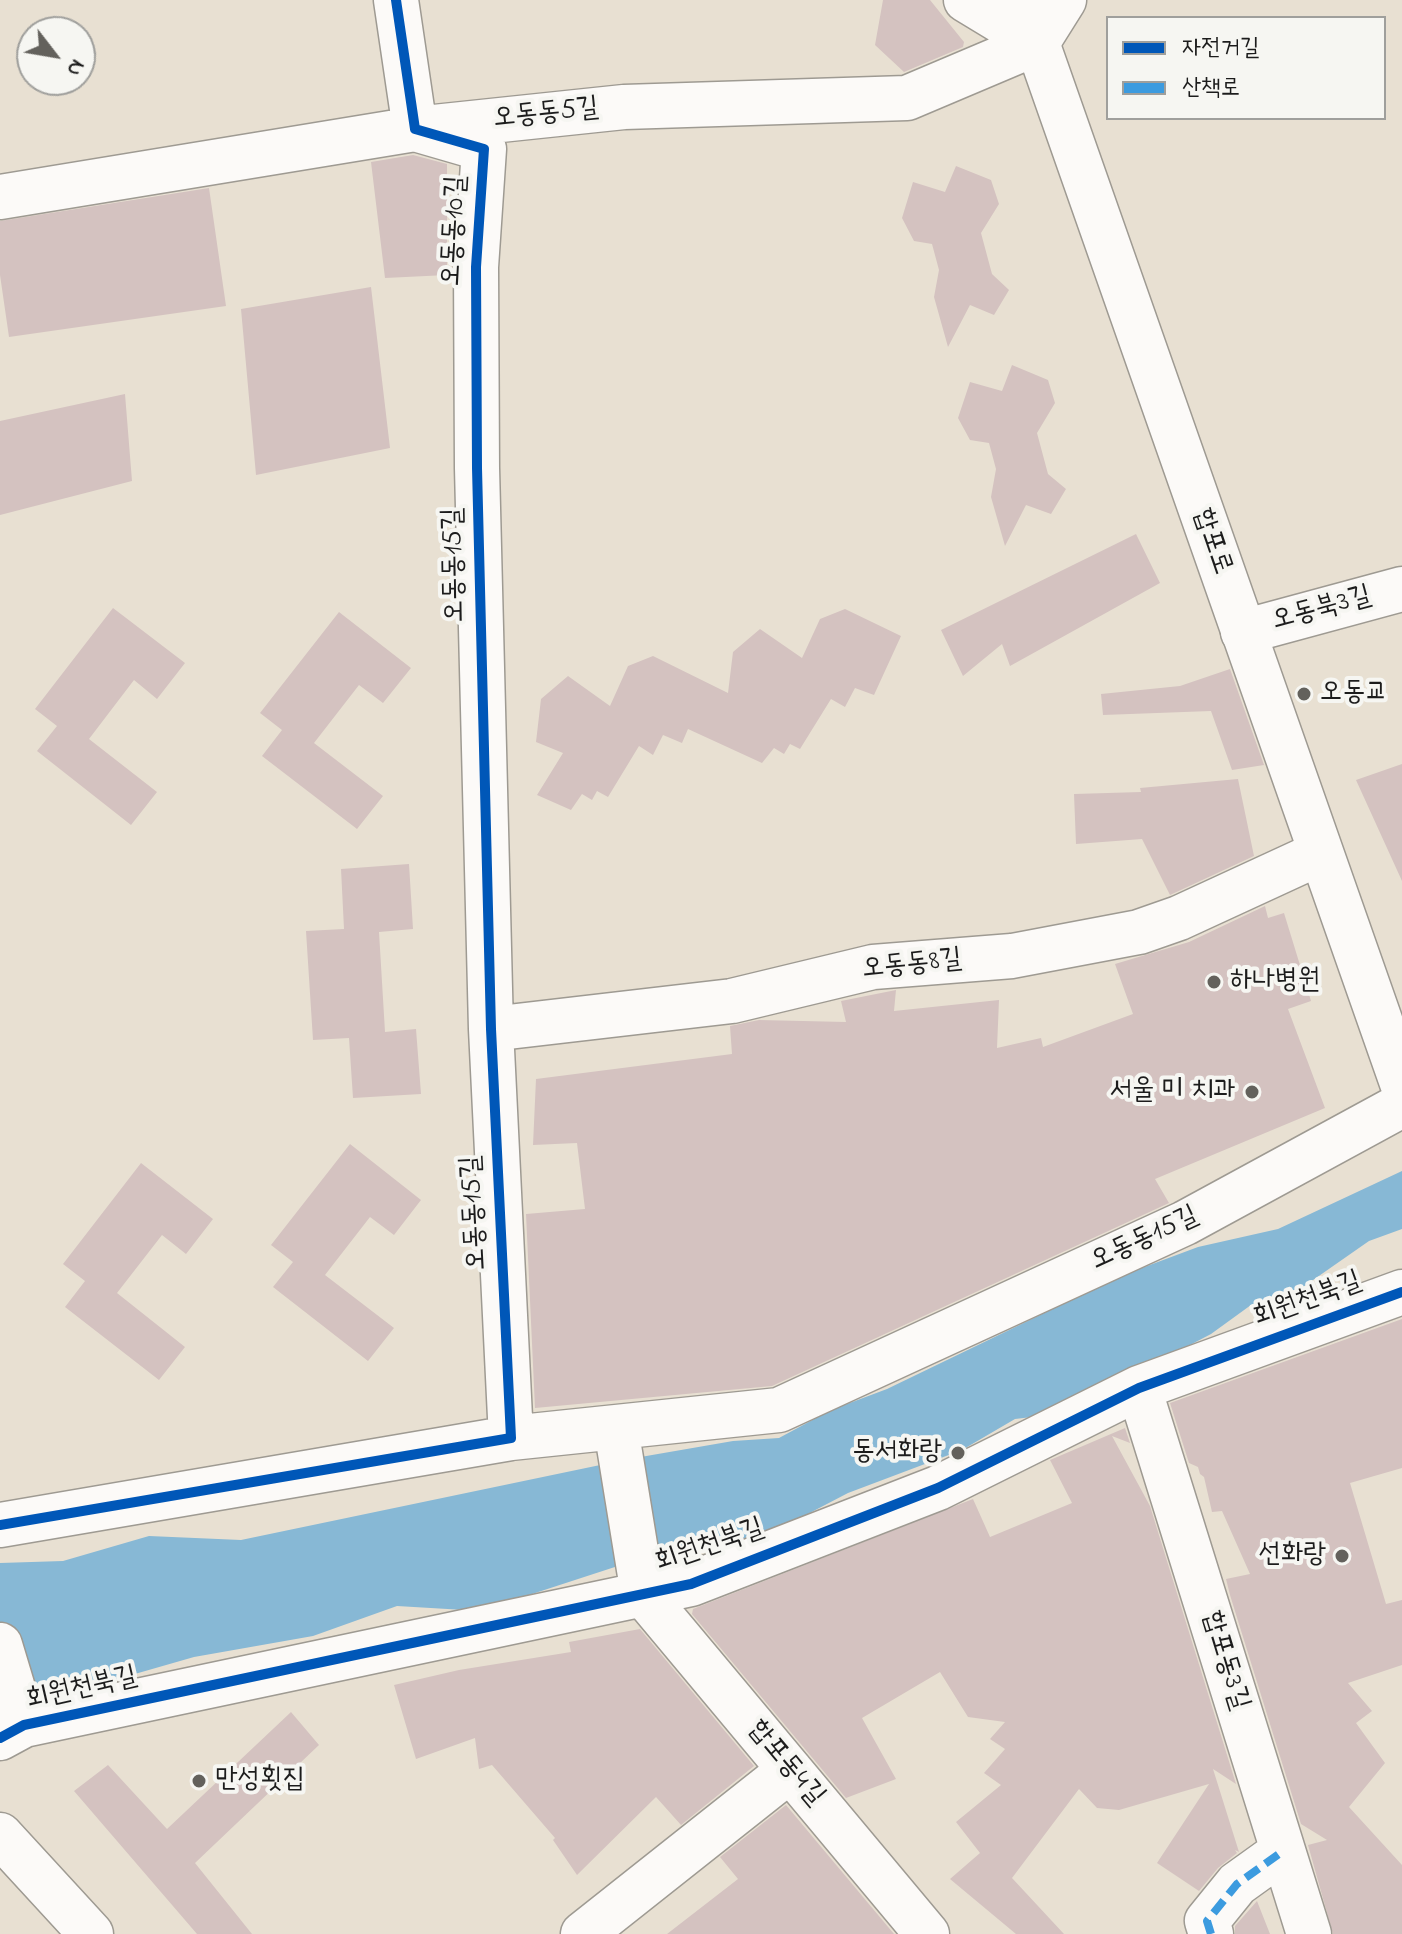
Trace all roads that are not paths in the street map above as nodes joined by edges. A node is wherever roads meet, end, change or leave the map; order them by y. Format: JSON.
{"nodes":[{"id":1,"x":396,"y":0,"type":"edge"},
{"id":2,"x":966,"y":0,"type":"edge"},
{"id":3,"x":1022,"y":0,"type":"edge"},
{"id":4,"x":1064,"y":0,"type":"edge"},
{"id":5,"x":1037,"y":43,"type":"junction"},
{"id":6,"x":415,"y":129,"type":"junction"},
{"id":7,"x":0,"y":197,"type":"edge"},
{"id":8,"x":477,"y":468,"type":"joint"},
{"id":9,"x":1402,"y":589,"type":"edge"},
{"id":10,"x":1243,"y":632,"type":"junction"},
{"id":11,"x":1320,"y":853,"type":"junction"},
{"id":12,"x":491,"y":1029,"type":"junction"},
{"id":13,"x":1402,"y":1083,"type":"edge"},
{"id":14,"x":1402,"y":1105,"type":"edge"},
{"id":15,"x":1402,"y":1292,"type":"edge"},
{"id":16,"x":1139,"y":1388,"type":"junction"},
{"id":17,"x":616,"y":1428,"type":"junction"},
{"id":18,"x":511,"y":1438,"type":"junction"},
{"id":19,"x":0,"y":1525,"type":"edge"},
{"id":20,"x":643,"y":1594,"type":"junction"},
{"id":21,"x":0,"y":1645,"type":"edge"},
{"id":22,"x":12,"y":1732,"type":"edge"},
{"id":23,"x":790,"y":1770,"type":"junction"},
{"id":24,"x":0,"y":1835,"type":"edge"},
{"id":25,"x":1283,"y":1851,"type":"junction"},
{"id":26,"x":91,"y":1934,"type":"edge"},
{"id":27,"x":583,"y":1934,"type":"edge"},
{"id":28,"x":927,"y":1934,"type":"edge"},
{"id":29,"x":1211,"y":1934,"type":"edge"},
{"id":30,"x":1309,"y":1934,"type":"edge"}],
"edges":[{"from":1,"to":6,"type":"street"},
{"from":2,"to":5,"type":"street"},
{"from":3,"to":5,"type":"street","name":"합포로"},
{"from":4,"to":5,"type":"street"},
{"from":5,"to":6,"type":"street","name":"오동동5길"},
{"from":5,"to":10,"type":"street","name":"합포로"},
{"from":6,"to":7,"type":"street","name":"오동동5길"},
{"from":6,"to":8,"type":"street","name":"오동동10길"},
{"from":8,"to":12,"type":"street","name":"오동동15길"},
{"from":9,"to":10,"type":"street","name":"오동북3길"},
{"from":10,"to":11,"type":"street","name":"합포로"},
{"from":11,"to":12,"type":"street","name":"오동동8길"},
{"from":11,"to":13,"type":"street","name":"합포로"},
{"from":12,"to":18,"type":"street","name":"오동동15길"},
{"from":14,"to":17,"type":"street","name":"오동동15길"},
{"from":15,"to":16,"type":"street","name":"회원천북길"},
{"from":16,"to":20,"type":"street","name":"회원천북길"},
{"from":16,"to":25,"type":"street","name":"합포동3길"},
{"from":17,"to":18,"type":"street","name":"오동동15길"},
{"from":17,"to":20,"type":"street"},
{"from":18,"to":19,"type":"street","name":"오동동15길"},
{"from":20,"to":22,"type":"street","name":"회원천북길"},
{"from":20,"to":23,"type":"street","name":"합포동4길"},
{"from":21,"to":22,"type":"street"},
{"from":23,"to":27,"type":"street"},
{"from":23,"to":28,"type":"street","name":"합포동4길"},
{"from":24,"to":26,"type":"street"},
{"from":25,"to":29,"type":"street"},
{"from":25,"to":30,"type":"street","name":"합포동3길"}]}
